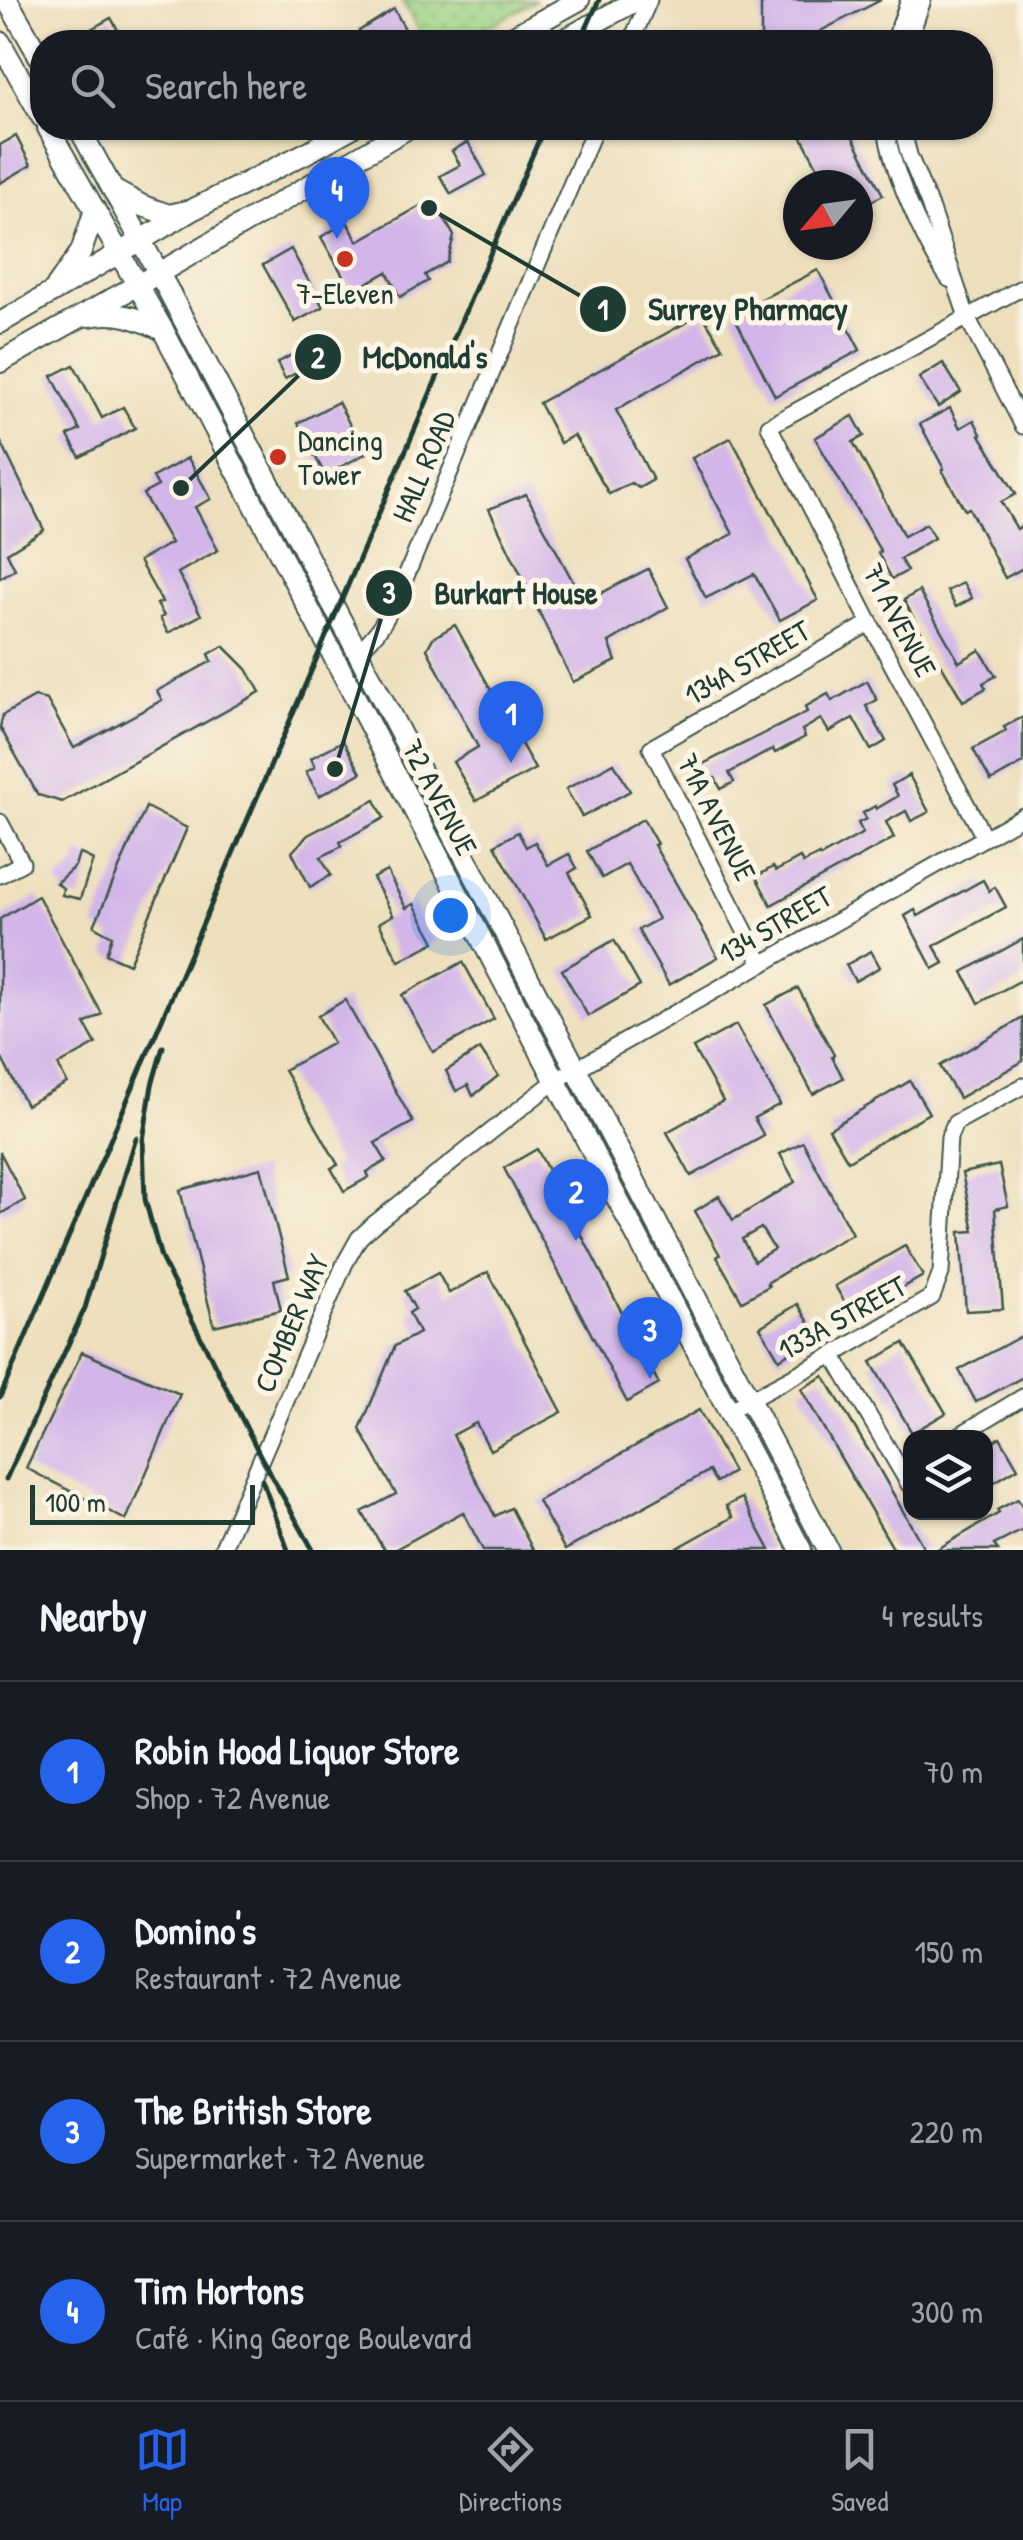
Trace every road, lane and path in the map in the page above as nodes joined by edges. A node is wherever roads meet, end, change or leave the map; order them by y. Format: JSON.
{"nodes":[{"id":1,"x":7,"y":0,"type":"edge"},
{"id":2,"x":578,"y":0,"type":"edge"},
{"id":3,"x":637,"y":0,"type":"edge"},
{"id":4,"x":649,"y":0,"type":"edge"},
{"id":5,"x":909,"y":0,"type":"edge"},
{"id":6,"x":923,"y":0,"type":"edge"},
{"id":7,"x":524,"y":30,"type":"edge"},
{"id":8,"x":582,"y":30,"type":"edge"},
{"id":9,"x":636,"y":30,"type":"edge"},
{"id":10,"x":898,"y":30,"type":"edge"},
{"id":11,"x":912,"y":30,"type":"edge"},
{"id":12,"x":30,"y":41,"type":"edge"},
{"id":13,"x":0,"y":42,"type":"edge"},
{"id":14,"x":30,"y":96,"type":"edge"},
{"id":15,"x":55,"y":140,"type":"edge"},
{"id":16,"x":86,"y":140,"type":"edge"},
{"id":17,"x":330,"y":140,"type":"edge"},
{"id":18,"x":386,"y":140,"type":"edge"},
{"id":19,"x":591,"y":140,"type":"edge"},
{"id":20,"x":889,"y":140,"type":"edge"},
{"id":21,"x":906,"y":140,"type":"edge"},
{"id":22,"x":115,"y":191,"type":"junction"},
{"id":23,"x":194,"y":209,"type":"junction"},
{"id":24,"x":95,"y":210,"type":"junction"},
{"id":25,"x":142,"y":240,"type":"junction"},
{"id":26,"x":120,"y":254,"type":"junction"},
{"id":27,"x":159,"y":273,"type":"junction"},
{"id":28,"x":138,"y":285,"type":"junction"},
{"id":29,"x":1023,"y":287,"type":"edge"},
{"id":30,"x":957,"y":291,"type":"junction"},
{"id":31,"x":52,"y":292,"type":"junction"},
{"id":32,"x":967,"y":317,"type":"junction"},
{"id":33,"x":77,"y":319,"type":"junction"},
{"id":34,"x":0,"y":323,"type":"edge"},
{"id":35,"x":163,"y":330,"type":"junction"},
{"id":36,"x":0,"y":362,"type":"edge"},
{"id":37,"x":1023,"y":426,"type":"edge"},
{"id":38,"x":870,"y":623,"type":"junction"},
{"id":39,"x":358,"y":651,"type":"junction"},
{"id":40,"x":651,"y":748,"type":"joint"},
{"id":41,"x":1023,"y":816,"type":"edge"},
{"id":42,"x":0,"y":822,"type":"edge"},
{"id":43,"x":984,"y":837,"type":"junction"},
{"id":44,"x":0,"y":875,"type":"edge"},
{"id":45,"x":762,"y":964,"type":"junction"},
{"id":46,"x":577,"y":1068,"type":"junction"},
{"id":47,"x":555,"y":1082,"type":"junction"},
{"id":48,"x":1023,"y":1086,"type":"edge"},
{"id":49,"x":833,"y":1355,"type":"junction"},
{"id":50,"x":1023,"y":1397,"type":"edge"},
{"id":51,"x":750,"y":1399,"type":"junction"},
{"id":52,"x":728,"y":1411,"type":"junction"},
{"id":53,"x":968,"y":1430,"type":"edge"},
{"id":54,"x":903,"y":1462,"type":"edge"},
{"id":55,"x":222,"y":1550,"type":"edge"},
{"id":56,"x":801,"y":1550,"type":"edge"},
{"id":57,"x":828,"y":1550,"type":"edge"}],
"edges":[{"from":1,"to":12,"type":"main road"},
{"from":2,"to":7,"type":"main road"},
{"from":3,"to":8,"type":"main road"},
{"from":4,"to":9,"type":"street"},
{"from":5,"to":10,"type":"street"},
{"from":6,"to":11,"type":"street"},
{"from":13,"to":14,"type":"main road"},
{"from":15,"to":24,"type":"main road","name":"72 AVENUE"},
{"from":16,"to":22,"type":"main road","name":"72 AVENUE"},
{"from":17,"to":23,"type":"main road"},
{"from":18,"to":27,"type":"main road"},
{"from":19,"to":39,"type":"street","name":"HALL ROAD"},
{"from":20,"to":30,"type":"street"},
{"from":21,"to":30,"type":"street"},
{"from":22,"to":23,"type":"main road"},
{"from":22,"to":25,"type":"main road","name":"72 AVENUE"},
{"from":23,"to":25,"type":"main road"},
{"from":24,"to":26,"type":"main road","name":"72 AVENUE"},
{"from":24,"to":31,"type":"main road"},
{"from":25,"to":26,"type":"main road"},
{"from":25,"to":27,"type":"main road","name":"72 AVENUE"},
{"from":26,"to":28,"type":"main road","name":"72 AVENUE"},
{"from":26,"to":31,"type":"main road"},
{"from":27,"to":28,"type":"main road"},
{"from":27,"to":39,"type":"main road","name":"72 AVENUE"},
{"from":28,"to":33,"type":"main road"},
{"from":28,"to":35,"type":"main road","name":"72 AVENUE"},
{"from":29,"to":32,"type":"street"},
{"from":30,"to":32,"type":"street"},
{"from":31,"to":34,"type":"main road"},
{"from":32,"to":37,"type":"street"},
{"from":32,"to":38,"type":"street","name":"71 AVENUE"},
{"from":33,"to":35,"type":"main road"},
{"from":33,"to":36,"type":"main road"},
{"from":35,"to":47,"type":"main road","name":"72 AVENUE"},
{"from":38,"to":40,"type":"street","name":"134A STREET"},
{"from":38,"to":43,"type":"street","name":"71 AVENUE"},
{"from":39,"to":46,"type":"main road","name":"72 AVENUE"},
{"from":40,"to":45,"type":"street","name":"71A AVENUE"},
{"from":41,"to":43,"type":"street","name":"134 STREET"},
{"from":42,"to":44,"type":"street"},
{"from":43,"to":45,"type":"street","name":"134 STREET"},
{"from":45,"to":46,"type":"street","name":"134 STREET"},
{"from":46,"to":47,"type":"street","name":"134 STREET"},
{"from":46,"to":51,"type":"main road","name":"72 AVENUE"},
{"from":47,"to":52,"type":"main road","name":"72 AVENUE"},
{"from":47,"to":55,"type":"street","name":"COMBER WAY"},
{"from":48,"to":49,"type":"street","name":"133A STREET"},
{"from":49,"to":51,"type":"street","name":"133A STREET"},
{"from":49,"to":54,"type":"street"},
{"from":50,"to":53,"type":"street"},
{"from":51,"to":52,"type":"street","name":"133A STREET"},
{"from":51,"to":57,"type":"main road","name":"72 AVENUE"},
{"from":52,"to":56,"type":"main road","name":"72 AVENUE"}]}
